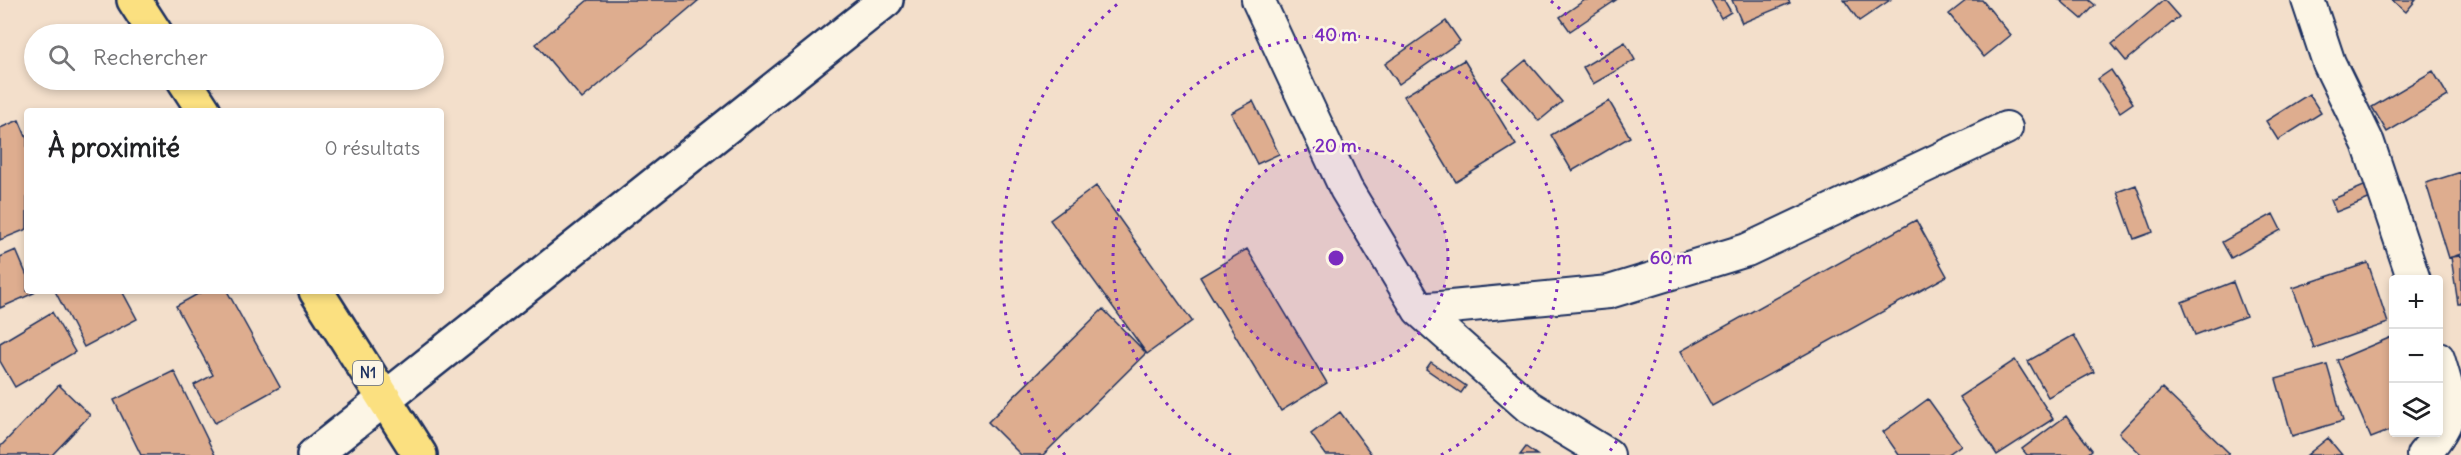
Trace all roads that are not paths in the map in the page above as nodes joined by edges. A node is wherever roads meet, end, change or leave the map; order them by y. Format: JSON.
{"nodes":[{"id":1,"x":134,"y":0,"type":"edge"},
{"id":2,"x":886,"y":0,"type":"edge"},
{"id":3,"x":1258,"y":0,"type":"edge"},
{"id":4,"x":2308,"y":0,"type":"edge"},
{"id":5,"x":150,"y":24,"type":"edge"},
{"id":6,"x":190,"y":90,"type":"edge"},
{"id":7,"x":202,"y":108,"type":"edge"},
{"id":8,"x":2006,"y":128,"type":"dead end"},
{"id":9,"x":2413,"y":275,"type":"edge"},
{"id":10,"x":318,"y":294,"type":"edge"},
{"id":11,"x":1419,"y":310,"type":"junction"},
{"id":12,"x":2443,"y":375,"type":"edge"},
{"id":13,"x":385,"y":401,"type":"junction"},
{"id":14,"x":314,"y":455,"type":"edge"},
{"id":15,"x":420,"y":455,"type":"edge"},
{"id":16,"x":1608,"y":455,"type":"edge"},
{"id":17,"x":2423,"y":455,"type":"edge"}],
"edges":[{"from":1,"to":5,"type":"highway"},
{"from":2,"to":13,"type":"street"},
{"from":3,"to":11,"type":"street"},
{"from":4,"to":9,"type":"street"},
{"from":6,"to":7,"type":"highway"},
{"from":8,"to":11,"type":"street"},
{"from":10,"to":13,"type":"highway","number":"N1"},
{"from":11,"to":16,"type":"street"},
{"from":12,"to":17,"type":"street"},
{"from":13,"to":14,"type":"street"},
{"from":13,"to":15,"type":"highway","number":"N1"}]}
